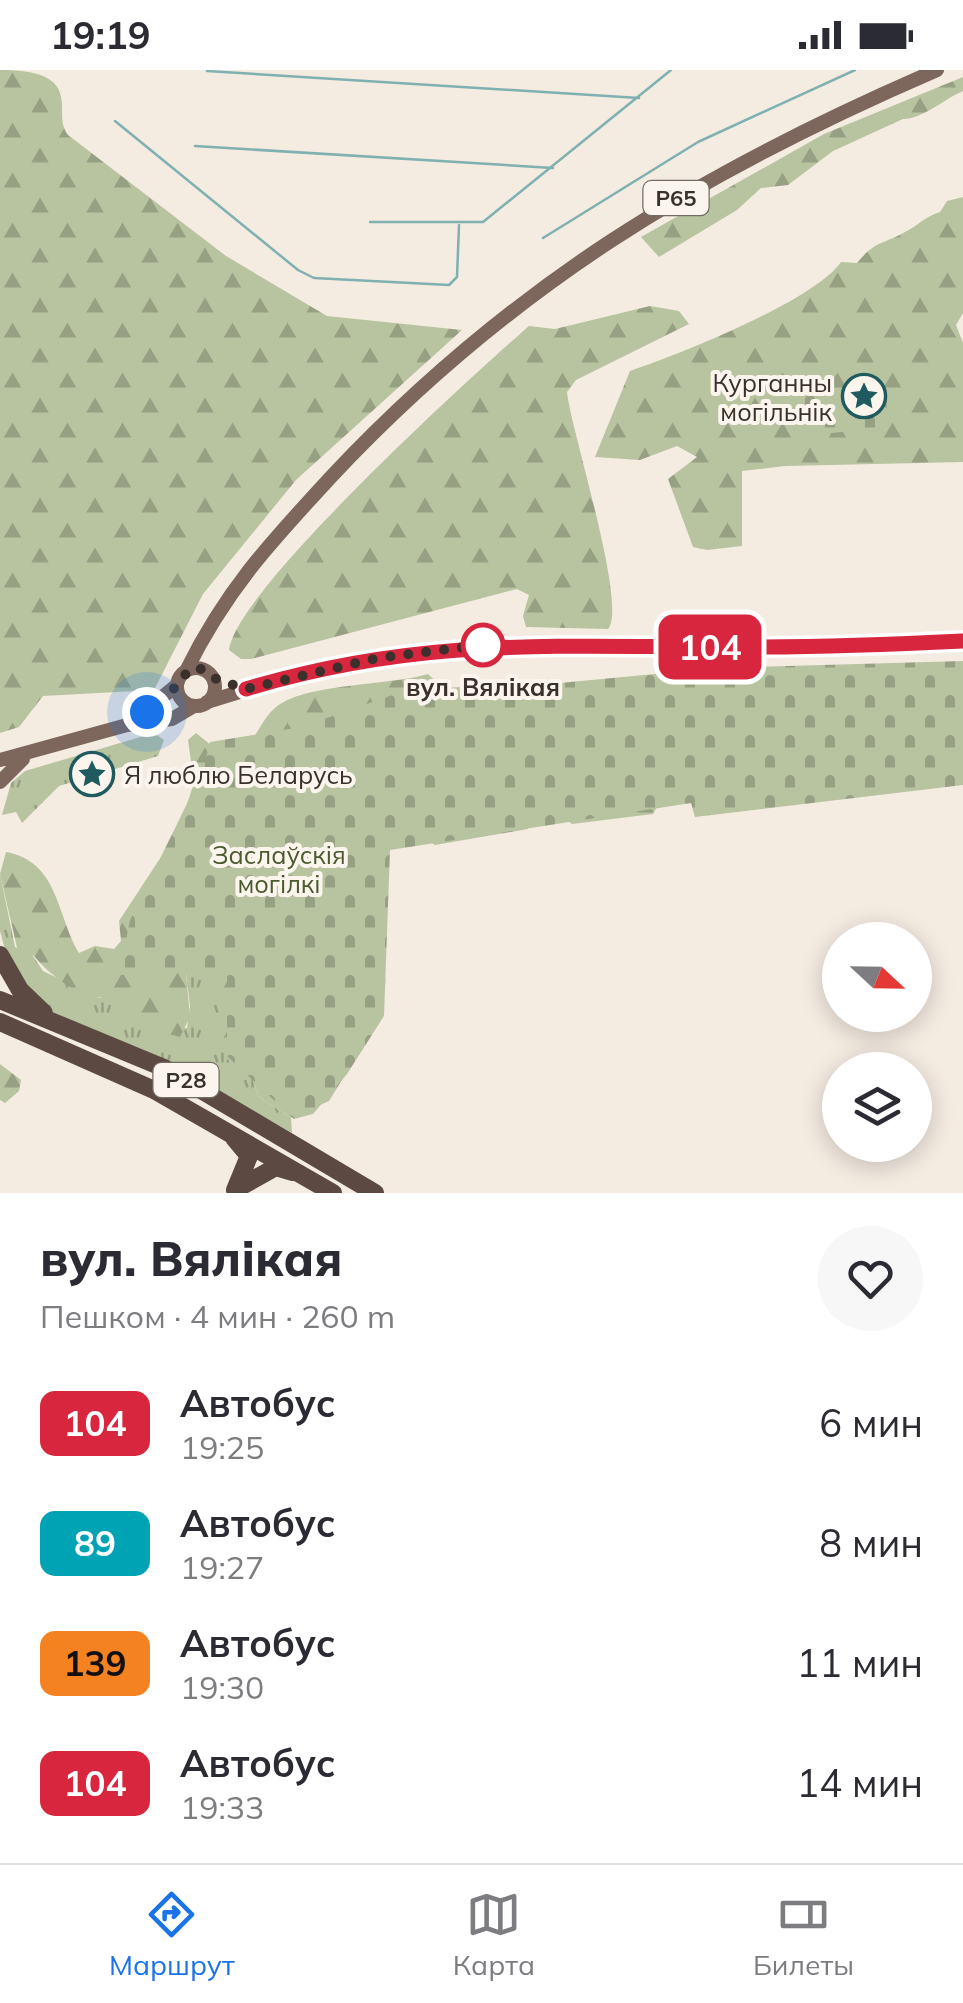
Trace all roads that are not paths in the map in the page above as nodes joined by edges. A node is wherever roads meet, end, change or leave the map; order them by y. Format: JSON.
{"nodes":[{"id":1,"x":937,"y":70,"type":"edge"},
{"id":2,"x":214,"y":615,"type":"junction"},
{"id":3,"x":963,"y":641,"type":"edge"},
{"id":4,"x":209,"y":674,"type":"junction"},
{"id":5,"x":182,"y":678,"type":"junction"},
{"id":6,"x":246,"y":689,"type":"junction"},
{"id":7,"x":201,"y":704,"type":"junction"},
{"id":8,"x":127,"y":725,"type":"junction"},
{"id":9,"x":36,"y":751,"type":"junction"},
{"id":10,"x":0,"y":760,"type":"edge"},
{"id":11,"x":0,"y":778,"type":"edge"},
{"id":12,"x":0,"y":955,"type":"edge"},
{"id":13,"x":0,"y":1000,"type":"edge"},
{"id":14,"x":52,"y":1019,"type":"junction"},
{"id":15,"x":0,"y":1022,"type":"edge"},
{"id":16,"x":219,"y":1124,"type":"junction"},
{"id":17,"x":305,"y":1176,"type":"junction"},
{"id":18,"x":332,"y":1193,"type":"edge"},
{"id":19,"x":375,"y":1193,"type":"edge"}],
"edges":[{"from":1,"to":2,"type":"main road","number":"Р65"},
{"from":2,"to":4,"type":"main road","number":"Р65"},
{"from":2,"to":5,"type":"main road","number":"Р65"},
{"from":3,"to":6,"type":"main road"},
{"from":4,"to":5,"type":"main road"},
{"from":4,"to":6,"type":"main road"},
{"from":4,"to":7,"type":"main road","number":"Р65"},
{"from":5,"to":7,"type":"main road"},
{"from":5,"to":8,"type":"main road","number":"Р65"},
{"from":6,"to":7,"type":"main road"},
{"from":7,"to":8,"type":"main road","number":"Р65"},
{"from":8,"to":9,"type":"main road","number":"Р65"},
{"from":9,"to":10,"type":"main road","number":"Р65"},
{"from":9,"to":11,"type":"main road"},
{"from":12,"to":14,"type":"highway"},
{"from":13,"to":14,"type":"highway","number":"Р28"},
{"from":14,"to":19,"type":"highway","number":"Р28"},
{"from":15,"to":16,"type":"highway","number":"Р28"},
{"from":16,"to":17,"type":"highway","number":"Р28"},
{"from":16,"to":17,"type":"highway"},
{"from":17,"to":18,"type":"highway","number":"Р28"}]}
